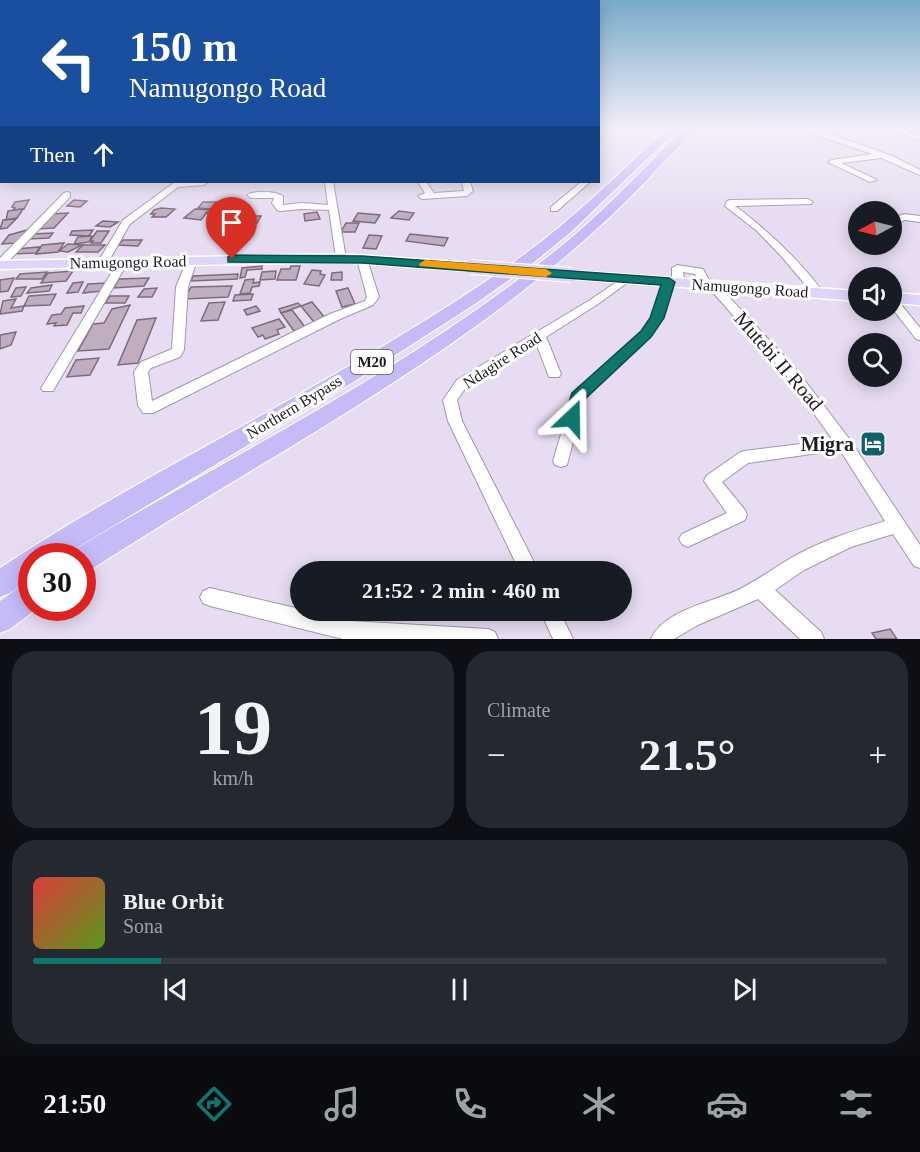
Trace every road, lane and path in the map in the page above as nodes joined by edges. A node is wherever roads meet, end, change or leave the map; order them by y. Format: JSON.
{"nodes":[{"id":1,"x":643,"y":157,"type":"edge"},
{"id":2,"x":662,"y":157,"type":"edge"},
{"id":3,"x":875,"y":157,"type":"edge"},
{"id":4,"x":884,"y":157,"type":"edge"},
{"id":5,"x":920,"y":172,"type":"edge"},
{"id":6,"x":873,"y":180,"type":"dead end"},
{"id":7,"x":178,"y":183,"type":"edge"},
{"id":8,"x":329,"y":183,"type":"edge"},
{"id":9,"x":422,"y":183,"type":"edge"},
{"id":10,"x":466,"y":183,"type":"edge"},
{"id":11,"x":585,"y":183,"type":"edge"},
{"id":12,"x":67,"y":195,"type":"dead end"},
{"id":13,"x":251,"y":195,"type":"dead end"},
{"id":14,"x":808,"y":202,"type":"dead end"},
{"id":15,"x":333,"y":208,"type":"junction"},
{"id":16,"x":554,"y":208,"type":"dead end"},
{"id":17,"x":902,"y":218,"type":"edge"},
{"id":18,"x":920,"y":219,"type":"edge"},
{"id":19,"x":341,"y":258,"type":"junction"},
{"id":20,"x":362,"y":259,"type":"junction"},
{"id":21,"x":192,"y":260,"type":"junction"},
{"id":22,"x":103,"y":262,"type":"junction"},
{"id":23,"x":123,"y":262,"type":"junction"},
{"id":24,"x":0,"y":264,"type":"edge"},
{"id":25,"x":627,"y":278,"type":"junction"},
{"id":26,"x":674,"y":282,"type":"junction"},
{"id":27,"x":709,"y":285,"type":"junction"},
{"id":28,"x":818,"y":292,"type":"junction"},
{"id":29,"x":848,"y":295,"type":"edge"},
{"id":30,"x":902,"y":299,"type":"edge"},
{"id":31,"x":920,"y":300,"type":"edge"},
{"id":32,"x":902,"y":312,"type":"edge"},
{"id":33,"x":539,"y":336,"type":"junction"},
{"id":34,"x":920,"y":336,"type":"edge"},
{"id":35,"x":554,"y":374,"type":"dead end"},
{"id":36,"x":48,"y":388,"type":"dead end"},
{"id":37,"x":844,"y":444,"type":"junction"},
{"id":38,"x":561,"y":461,"type":"dead end"},
{"id":39,"x":897,"y":525,"type":"junction"},
{"id":40,"x":688,"y":539,"type":"dead end"},
{"id":41,"x":62,"y":543,"type":"edge"},
{"id":42,"x":96,"y":551,"type":"edge"},
{"id":43,"x":920,"y":560,"type":"edge"},
{"id":44,"x":525,"y":561,"type":"edge"},
{"id":45,"x":18,"y":572,"type":"edge"},
{"id":46,"x":0,"y":584,"type":"edge"},
{"id":47,"x":759,"y":588,"type":"junction"},
{"id":48,"x":210,"y":597,"type":"dead end"},
{"id":49,"x":18,"y":606,"type":"edge"},
{"id":50,"x":0,"y":619,"type":"edge"},
{"id":51,"x":554,"y":621,"type":"edge"},
{"id":52,"x":488,"y":639,"type":"edge"},
{"id":53,"x":563,"y":639,"type":"edge"},
{"id":54,"x":661,"y":639,"type":"edge"},
{"id":55,"x":814,"y":639,"type":"edge"}],
"edges":[{"from":1,"to":41,"type":"highway","name":"Northern Bypass","number":"M20"},
{"from":2,"to":42,"type":"highway","name":"Northern Bypass","number":"M20"},
{"from":3,"to":6,"type":"street"},
{"from":4,"to":5,"type":"street"},
{"from":7,"to":22,"type":"street"},
{"from":8,"to":15,"type":"street"},
{"from":9,"to":10,"type":"street"},
{"from":11,"to":16,"type":"street"},
{"from":12,"to":24,"type":"street"},
{"from":13,"to":15,"type":"street"},
{"from":14,"to":28,"type":"street"},
{"from":15,"to":19,"type":"street"},
{"from":17,"to":18,"type":"street"},
{"from":19,"to":20,"type":"main road","name":"Namugongo Road"},
{"from":19,"to":21,"type":"main road","name":"Namugongo Road"},
{"from":20,"to":21,"type":"street"},
{"from":20,"to":25,"type":"main road","name":"Namugongo Road","bridge":true},
{"from":21,"to":23,"type":"main road","name":"Namugongo Road"},
{"from":22,"to":23,"type":"main road","name":"Namugongo Road"},
{"from":22,"to":24,"type":"main road","name":"Namugongo Road"},
{"from":23,"to":36,"type":"street"},
{"from":25,"to":26,"type":"main road","name":"Namugongo Road"},
{"from":25,"to":33,"type":"street","name":"Ndagire Road"},
{"from":26,"to":27,"type":"main road","name":"Namugongo Road"},
{"from":26,"to":38,"type":"street"},
{"from":27,"to":28,"type":"main road","name":"Namugongo Road"},
{"from":27,"to":37,"type":"street","name":"Mutebi II Road"},
{"from":28,"to":29,"type":"main road","name":"Namugongo Road"},
{"from":30,"to":31,"type":"main road"},
{"from":32,"to":34,"type":"street"},
{"from":33,"to":35,"type":"street"},
{"from":33,"to":44,"type":"street","name":"Ndagire Road"},
{"from":37,"to":39,"type":"street","name":"Mutebi II Road"},
{"from":37,"to":40,"type":"street"},
{"from":39,"to":43,"type":"street","name":"Mutebi II Road"},
{"from":39,"to":47,"type":"street"},
{"from":45,"to":46,"type":"highway"},
{"from":47,"to":54,"type":"street"},
{"from":47,"to":55,"type":"street"},
{"from":48,"to":52,"type":"street"},
{"from":49,"to":50,"type":"highway"},
{"from":51,"to":53,"type":"street"}]}
